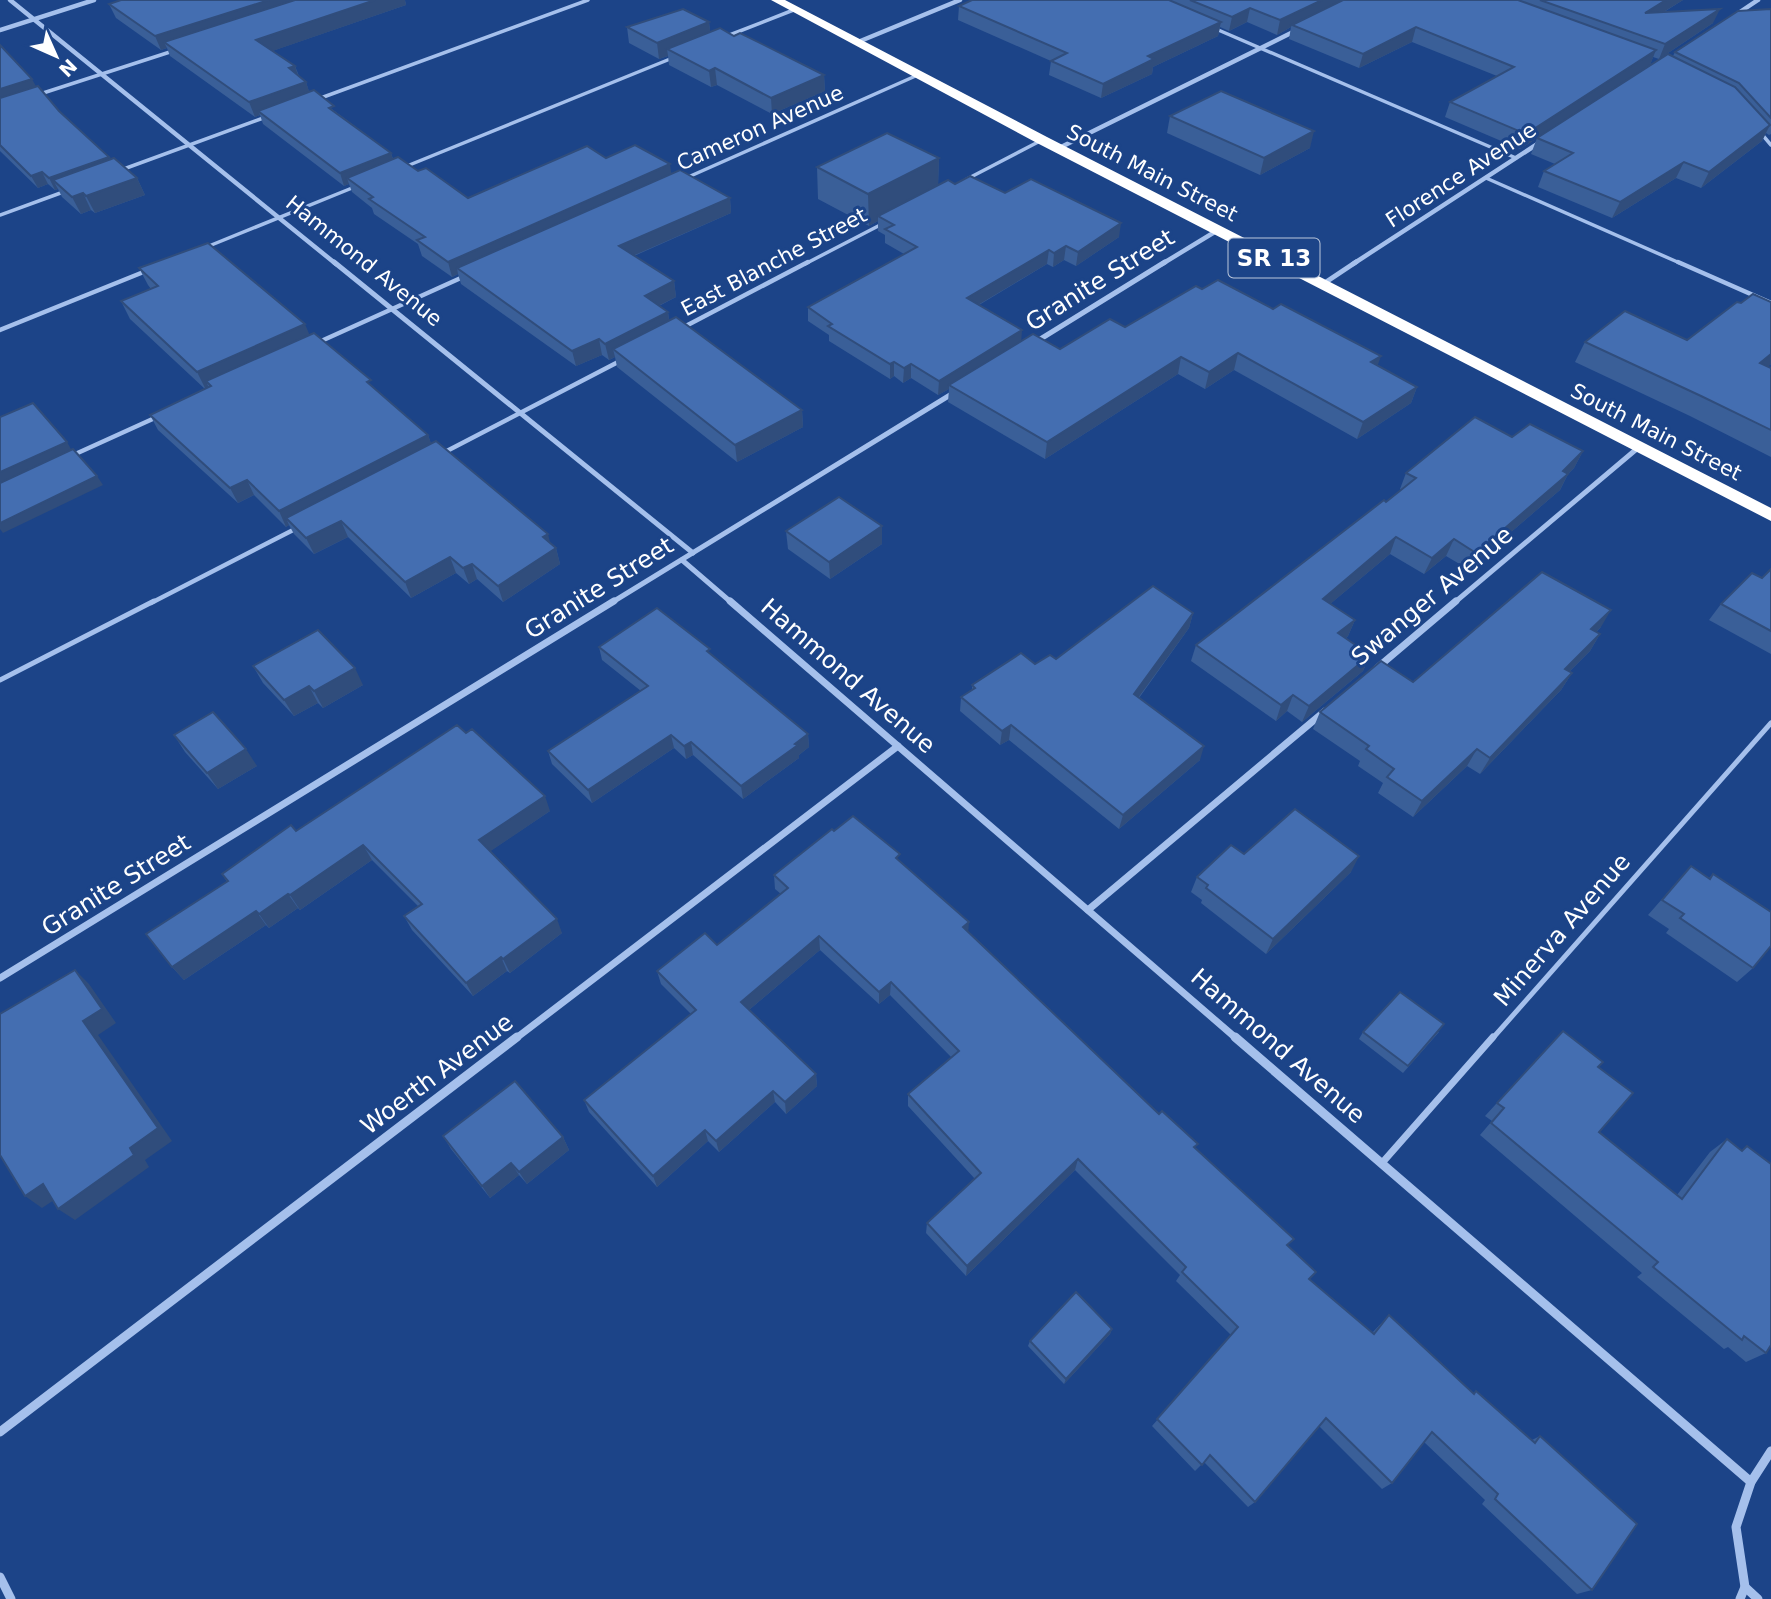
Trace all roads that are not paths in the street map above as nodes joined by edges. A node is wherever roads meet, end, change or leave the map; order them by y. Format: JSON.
{"nodes":[{"id":1,"x":10,"y":0,"type":"edge"},
{"id":2,"x":94,"y":0,"type":"edge"},
{"id":3,"x":588,"y":0,"type":"edge"},
{"id":4,"x":778,"y":0,"type":"edge"},
{"id":5,"x":960,"y":0,"type":"edge"},
{"id":6,"x":1758,"y":0,"type":"edge"},
{"id":7,"x":796,"y":9,"type":"junction"},
{"id":8,"x":34,"y":19,"type":"junction"},
{"id":9,"x":1725,"y":21,"type":"edge"},
{"id":10,"x":1309,"y":24,"type":"edge"},
{"id":11,"x":1212,"y":28,"type":"edge"},
{"id":12,"x":0,"y":30,"type":"edge"},
{"id":13,"x":725,"y":37,"type":"edge"},
{"id":14,"x":858,"y":42,"type":"junction"},
{"id":15,"x":1261,"y":48,"type":"junction"},
{"id":16,"x":178,"y":49,"type":"edge"},
{"id":17,"x":687,"y":52,"type":"edge"},
{"id":18,"x":102,"y":74,"type":"junction"},
{"id":19,"x":920,"y":74,"type":"junction"},
{"id":20,"x":38,"y":95,"type":"edge"},
{"id":21,"x":313,"y":101,"type":"edge"},
{"id":22,"x":275,"y":114,"type":"edge"},
{"id":23,"x":1758,"y":128,"type":"edge"},
{"id":24,"x":1549,"y":136,"type":"edge"},
{"id":25,"x":1042,"y":140,"type":"junction"},
{"id":26,"x":189,"y":145,"type":"junction"},
{"id":27,"x":1771,"y":145,"type":"edge"},
{"id":28,"x":1059,"y":148,"type":"junction"},
{"id":29,"x":1516,"y":158,"type":"junction"},
{"id":30,"x":392,"y":172,"type":"edge"},
{"id":31,"x":113,"y":173,"type":"edge"},
{"id":32,"x":1486,"y":178,"type":"junction"},
{"id":33,"x":681,"y":180,"type":"edge"},
{"id":34,"x":367,"y":182,"type":"edge"},
{"id":35,"x":957,"y":184,"type":"edge"},
{"id":36,"x":76,"y":187,"type":"edge"},
{"id":37,"x":0,"y":215,"type":"edge"},
{"id":38,"x":279,"y":218,"type":"junction"},
{"id":39,"x":884,"y":222,"type":"edge"},
{"id":40,"x":1218,"y":230,"type":"junction"},
{"id":41,"x":203,"y":248,"type":"edge"},
{"id":42,"x":152,"y":268,"type":"edge"},
{"id":43,"x":467,"y":275,"type":"edge"},
{"id":44,"x":1323,"y":284,"type":"junction"},
{"id":45,"x":1771,"y":303,"type":"edge"},
{"id":46,"x":392,"y":309,"type":"junction"},
{"id":47,"x":0,"y":330,"type":"edge"},
{"id":48,"x":678,"y":330,"type":"edge"},
{"id":49,"x":316,"y":344,"type":"edge"},
{"id":50,"x":1023,"y":350,"type":"edge"},
{"id":51,"x":629,"y":356,"type":"edge"},
{"id":52,"x":964,"y":386,"type":"edge"},
{"id":53,"x":164,"y":413,"type":"edge"},
{"id":54,"x":520,"y":413,"type":"junction"},
{"id":55,"x":1639,"y":447,"type":"junction"},
{"id":56,"x":434,"y":457,"type":"edge"},
{"id":57,"x":63,"y":460,"type":"edge"},
{"id":58,"x":1771,"y":515,"type":"edge"},
{"id":59,"x":297,"y":527,"type":"edge"},
{"id":60,"x":693,"y":553,"type":"junction"},
{"id":61,"x":682,"y":560,"type":"junction"},
{"id":62,"x":1374,"y":670,"type":"edge"},
{"id":63,"x":0,"y":680,"type":"edge"},
{"id":64,"x":1332,"y":705,"type":"edge"},
{"id":65,"x":1771,"y":723,"type":"edge"},
{"id":66,"x":898,"y":746,"type":"junction"},
{"id":67,"x":1088,"y":910,"type":"junction"},
{"id":68,"x":0,"y":978,"type":"edge"},
{"id":69,"x":1382,"y":1163,"type":"junction"},
{"id":70,"x":0,"y":1432,"type":"edge"},
{"id":71,"x":1771,"y":1451,"type":"edge"},
{"id":72,"x":1751,"y":1482,"type":"junction"},
{"id":73,"x":0,"y":1577,"type":"edge"},
{"id":74,"x":1745,"y":1587,"type":"junction"},
{"id":75,"x":11,"y":1599,"type":"edge"},
{"id":76,"x":1740,"y":1599,"type":"edge"},
{"id":77,"x":1758,"y":1599,"type":"edge"}],
"edges":[{"from":1,"to":8,"type":"street","name":"Hammond Avenue"},
{"from":2,"to":8,"type":"street"},
{"from":3,"to":21,"type":"lane"},
{"from":4,"to":7,"type":"highway","name":"South Main Street","number":"SR 13"},
{"from":5,"to":14,"type":"street"},
{"from":6,"to":9,"type":"street"},
{"from":7,"to":13,"type":"lane"},
{"from":7,"to":14,"type":"highway","name":"South Main Street","number":"SR 13"},
{"from":8,"to":12,"type":"street"},
{"from":8,"to":18,"type":"street","name":"Hammond Avenue"},
{"from":10,"to":15,"type":"street"},
{"from":11,"to":15,"type":"lane"},
{"from":14,"to":19,"type":"highway","name":"South Main Street","number":"SR 13"},
{"from":15,"to":28,"type":"street"},
{"from":15,"to":29,"type":"lane"},
{"from":16,"to":18,"type":"lane"},
{"from":17,"to":30,"type":"lane"},
{"from":18,"to":20,"type":"lane"},
{"from":18,"to":26,"type":"street","name":"Hammond Avenue"},
{"from":19,"to":25,"type":"highway","name":"South Main Street","number":"SR 13"},
{"from":19,"to":33,"type":"lane","name":"Cameron Avenue"},
{"from":22,"to":26,"type":"lane"},
{"from":23,"to":27,"type":"lane"},
{"from":24,"to":29,"type":"street","name":"Florence Avenue"},
{"from":25,"to":28,"type":"highway","name":"South Main Street","number":"SR 13"},
{"from":25,"to":35,"type":"lane"},
{"from":26,"to":31,"type":"lane"},
{"from":26,"to":38,"type":"street","name":"Hammond Avenue"},
{"from":28,"to":40,"type":"highway","name":"South Main Street","number":"SR 13"},
{"from":29,"to":32,"type":"street","name":"Florence Avenue"},
{"from":32,"to":44,"type":"street","name":"Florence Avenue"},
{"from":32,"to":45,"type":"lane"},
{"from":34,"to":38,"type":"lane"},
{"from":36,"to":37,"type":"lane"},
{"from":38,"to":41,"type":"lane"},
{"from":38,"to":46,"type":"street","name":"Hammond Avenue"},
{"from":39,"to":48,"type":"lane","name":"East Blanche Street"},
{"from":40,"to":44,"type":"highway","name":"South Main Street","number":"SR 13"},
{"from":40,"to":50,"type":"street","name":"Granite Street"},
{"from":42,"to":47,"type":"lane"},
{"from":43,"to":46,"type":"lane"},
{"from":44,"to":55,"type":"highway","name":"South Main Street","number":"SR 13"},
{"from":46,"to":49,"type":"lane"},
{"from":46,"to":54,"type":"street","name":"Hammond Avenue"},
{"from":51,"to":54,"type":"lane"},
{"from":52,"to":60,"type":"street","name":"Granite Street"},
{"from":53,"to":57,"type":"lane"},
{"from":54,"to":56,"type":"lane"},
{"from":54,"to":60,"type":"street","name":"Hammond Avenue"},
{"from":55,"to":58,"type":"highway","name":"South Main Street","number":"SR 13"},
{"from":55,"to":62,"type":"street","name":"Swanger Avenue"},
{"from":59,"to":63,"type":"lane"},
{"from":60,"to":61,"type":"street","name":"Granite Street"},
{"from":61,"to":66,"type":"street","name":"Hammond Avenue"},
{"from":61,"to":68,"type":"street","name":"Granite Street"},
{"from":64,"to":67,"type":"street"},
{"from":65,"to":69,"type":"lane","name":"Minerva Avenue"},
{"from":66,"to":67,"type":"street","name":"Hammond Avenue"},
{"from":66,"to":70,"type":"street","name":"Woerth Avenue"},
{"from":67,"to":69,"type":"street","name":"Hammond Avenue"},
{"from":69,"to":72,"type":"street","name":"Hammond Avenue"},
{"from":71,"to":72,"type":"street"},
{"from":72,"to":74,"type":"street"},
{"from":73,"to":75,"type":"street"},
{"from":74,"to":76,"type":"street"},
{"from":74,"to":77,"type":"street"}]}
